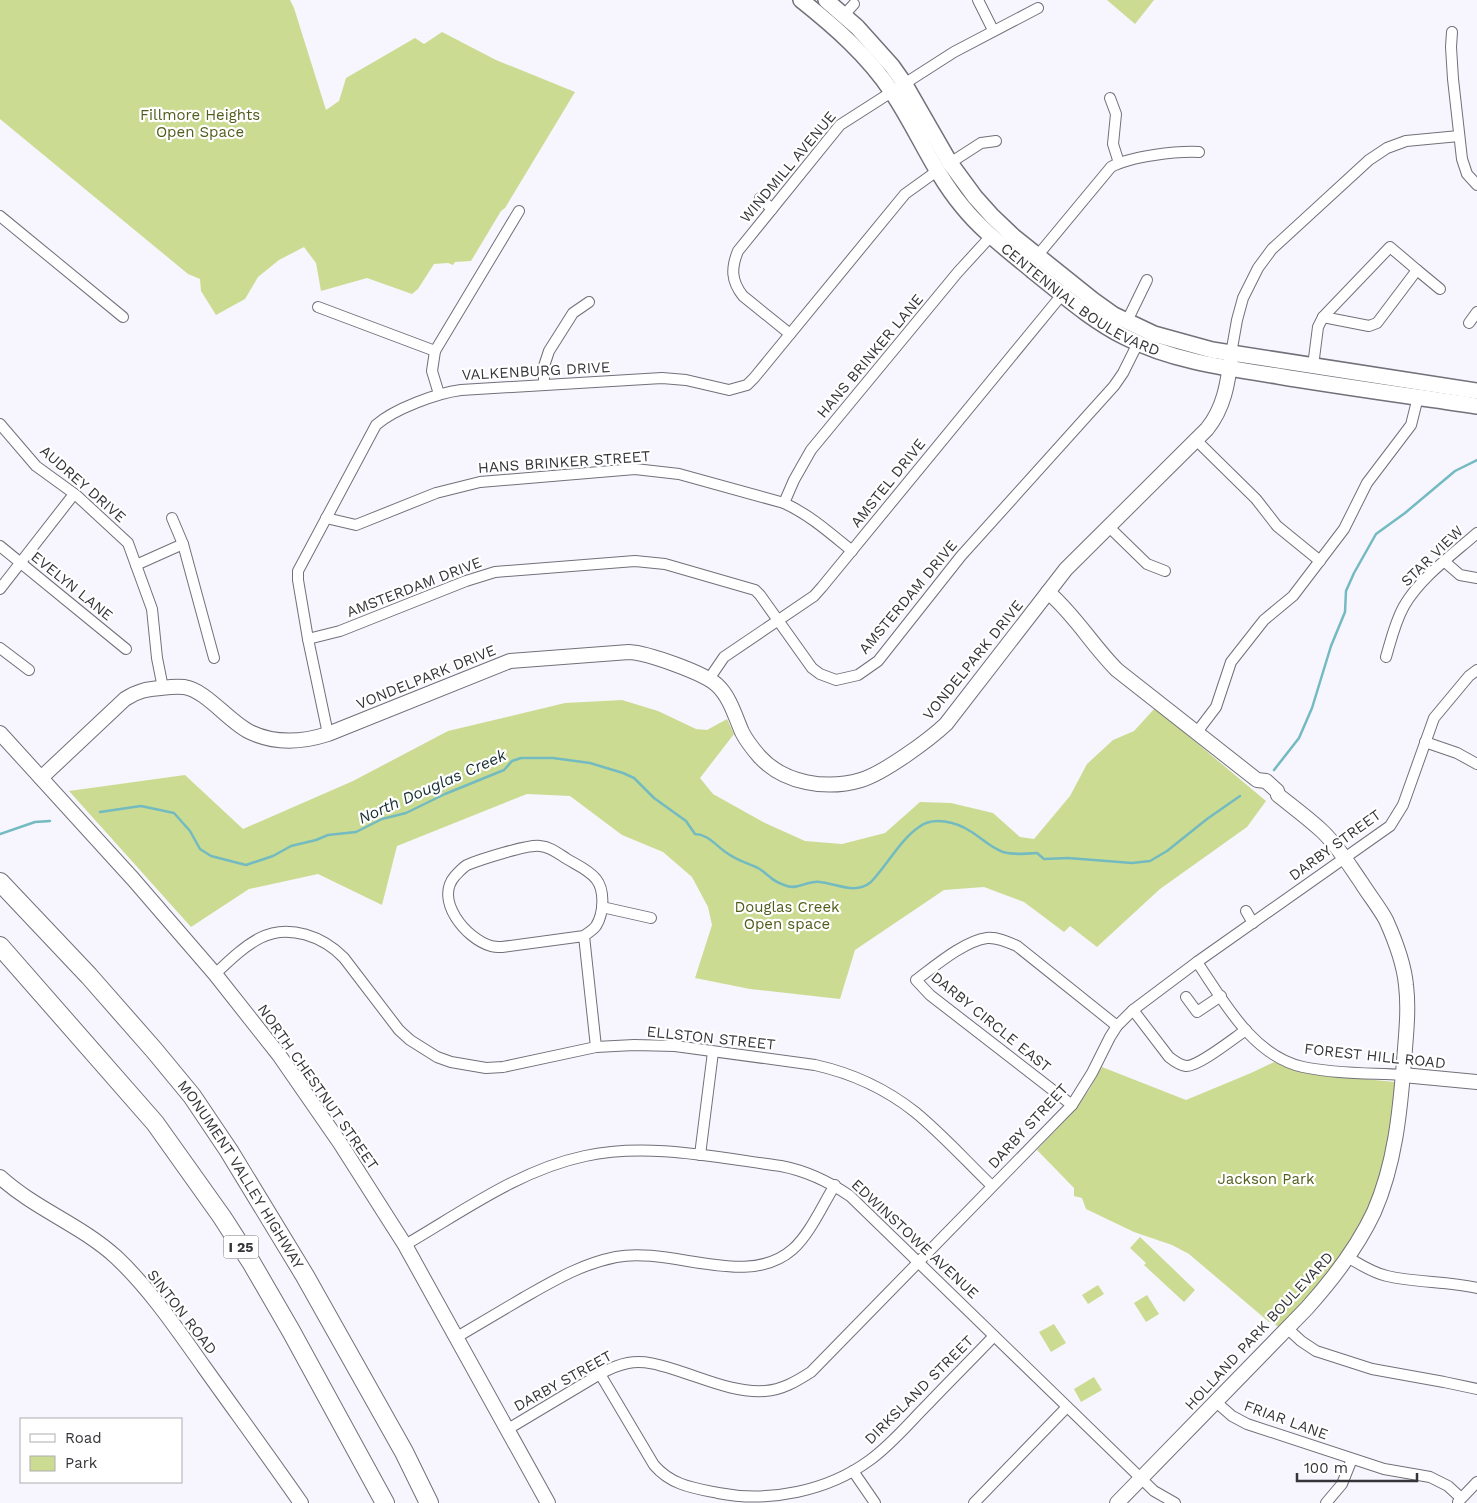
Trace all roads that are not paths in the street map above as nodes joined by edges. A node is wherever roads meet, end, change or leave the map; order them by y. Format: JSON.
{"nodes":[{"id":1,"x":801,"y":0,"type":"edge"},
{"id":2,"x":826,"y":0,"type":"edge"},
{"id":3,"x":978,"y":0,"type":"edge"},
{"id":4,"x":1038,"y":8,"type":"dead end"},
{"id":5,"x":993,"y":30,"type":"junction"},
{"id":6,"x":1452,"y":32,"type":"dead end"},
{"id":7,"x":898,"y":88,"type":"junction"},
{"id":8,"x":1110,"y":98,"type":"dead end"},
{"id":9,"x":1459,"y":136,"type":"junction"},
{"id":10,"x":996,"y":141,"type":"dead end"},
{"id":11,"x":1200,"y":152,"type":"dead end"},
{"id":12,"x":1119,"y":163,"type":"junction"},
{"id":13,"x":944,"y":167,"type":"junction"},
{"id":14,"x":1477,"y":185,"type":"edge"},
{"id":15,"x":760,"y":198,"type":"dead end"},
{"id":16,"x":772,"y":209,"type":"junction"},
{"id":17,"x":519,"y":211,"type":"dead end"},
{"id":18,"x":0,"y":216,"type":"edge"},
{"id":19,"x":991,"y":236,"type":"junction"},
{"id":20,"x":1038,"y":255,"type":"junction"},
{"id":21,"x":1417,"y":270,"type":"junction"},
{"id":22,"x":1148,"y":280,"type":"dead end"},
{"id":23,"x":1067,"y":289,"type":"junction"},
{"id":24,"x":1440,"y":289,"type":"dead end"},
{"id":25,"x":589,"y":302,"type":"dead end"},
{"id":26,"x":318,"y":307,"type":"dead end"},
{"id":27,"x":1477,"y":312,"type":"edge"},
{"id":28,"x":123,"y":317,"type":"dead end"},
{"id":29,"x":1323,"y":317,"type":"junction"},
{"id":30,"x":1127,"y":321,"type":"junction"},
{"id":31,"x":1469,"y":323,"type":"dead end"},
{"id":32,"x":790,"y":334,"type":"junction"},
{"id":33,"x":1138,"y":343,"type":"junction"},
{"id":34,"x":435,"y":352,"type":"junction"},
{"id":35,"x":1230,"y":361,"type":"junction"},
{"id":36,"x":1312,"y":366,"type":"junction"},
{"id":37,"x":544,"y":385,"type":"junction"},
{"id":38,"x":1477,"y":391,"type":"edge"},
{"id":39,"x":439,"y":394,"type":"junction"},
{"id":40,"x":1418,"y":397,"type":"junction"},
{"id":41,"x":1477,"y":406,"type":"edge"},
{"id":42,"x":0,"y":424,"type":"edge"},
{"id":43,"x":1196,"y":440,"type":"junction"},
{"id":44,"x":74,"y":494,"type":"junction"},
{"id":45,"x":784,"y":503,"type":"junction"},
{"id":46,"x":172,"y":518,"type":"dead end"},
{"id":47,"x":326,"y":518,"type":"junction"},
{"id":48,"x":1108,"y":526,"type":"junction"},
{"id":49,"x":1477,"y":533,"type":"edge"},
{"id":50,"x":183,"y":544,"type":"junction"},
{"id":51,"x":0,"y":546,"type":"edge"},
{"id":52,"x":852,"y":551,"type":"junction"},
{"id":53,"x":1320,"y":561,"type":"junction"},
{"id":54,"x":1445,"y":562,"type":"junction"},
{"id":55,"x":21,"y":563,"type":"junction"},
{"id":56,"x":136,"y":565,"type":"junction"},
{"id":57,"x":1165,"y":571,"type":"dead end"},
{"id":58,"x":1477,"y":578,"type":"edge"},
{"id":59,"x":0,"y":589,"type":"edge"},
{"id":60,"x":1048,"y":592,"type":"junction"},
{"id":61,"x":779,"y":620,"type":"junction"},
{"id":62,"x":308,"y":640,"type":"junction"},
{"id":63,"x":0,"y":648,"type":"edge"},
{"id":64,"x":126,"y":649,"type":"dead end"},
{"id":65,"x":1386,"y":657,"type":"dead end"},
{"id":66,"x":214,"y":658,"type":"dead end"},
{"id":67,"x":29,"y":670,"type":"dead end"},
{"id":68,"x":1477,"y":670,"type":"edge"},
{"id":69,"x":709,"y":679,"type":"junction"},
{"id":70,"x":162,"y":688,"type":"junction"},
{"id":71,"x":1198,"y":732,"type":"junction"},
{"id":72,"x":0,"y":733,"type":"edge"},
{"id":73,"x":328,"y":734,"type":"junction"},
{"id":74,"x":1424,"y":742,"type":"junction"},
{"id":75,"x":1477,"y":764,"type":"edge"},
{"id":76,"x":41,"y":778,"type":"junction"},
{"id":77,"x":1345,"y":858,"type":"junction"},
{"id":78,"x":0,"y":882,"type":"edge"},
{"id":79,"x":602,"y":907,"type":"junction"},
{"id":80,"x":1246,"y":911,"type":"dead end"},
{"id":81,"x":651,"y":918,"type":"dead end"},
{"id":82,"x":1254,"y":922,"type":"junction"},
{"id":83,"x":584,"y":936,"type":"junction"},
{"id":84,"x":0,"y":946,"type":"edge"},
{"id":85,"x":1197,"y":962,"type":"junction"},
{"id":86,"x":214,"y":974,"type":"junction"},
{"id":87,"x":1221,"y":996,"type":"junction"},
{"id":88,"x":1186,"y":997,"type":"dead end"},
{"id":89,"x":1133,"y":1010,"type":"junction"},
{"id":90,"x":1117,"y":1026,"type":"junction"},
{"id":91,"x":1246,"y":1030,"type":"junction"},
{"id":92,"x":596,"y":1047,"type":"junction"},
{"id":93,"x":713,"y":1052,"type":"junction"},
{"id":94,"x":1403,"y":1075,"type":"junction"},
{"id":95,"x":1477,"y":1082,"type":"edge"},
{"id":96,"x":1072,"y":1105,"type":"junction"},
{"id":97,"x":700,"y":1155,"type":"junction"},
{"id":98,"x":0,"y":1177,"type":"edge"},
{"id":99,"x":835,"y":1185,"type":"junction"},
{"id":100,"x":992,"y":1186,"type":"junction"},
{"id":101,"x":405,"y":1245,"type":"junction"},
{"id":102,"x":1349,"y":1258,"type":"junction"},
{"id":103,"x":919,"y":1262,"type":"junction"},
{"id":104,"x":1477,"y":1288,"type":"edge"},
{"id":105,"x":1287,"y":1328,"type":"junction"},
{"id":106,"x":994,"y":1336,"type":"junction"},
{"id":107,"x":457,"y":1337,"type":"junction"},
{"id":108,"x":600,"y":1374,"type":"junction"},
{"id":109,"x":1477,"y":1389,"type":"edge"},
{"id":110,"x":1216,"y":1402,"type":"junction"},
{"id":111,"x":1067,"y":1407,"type":"junction"},
{"id":112,"x":508,"y":1430,"type":"junction"},
{"id":113,"x":1352,"y":1459,"type":"junction"},
{"id":114,"x":853,"y":1471,"type":"junction"},
{"id":115,"x":1141,"y":1478,"type":"junction"},
{"id":116,"x":1477,"y":1482,"type":"edge"},
{"id":117,"x":1459,"y":1501,"type":"edge"},
{"id":118,"x":301,"y":1503,"type":"edge"},
{"id":119,"x":385,"y":1503,"type":"edge"},
{"id":120,"x":429,"y":1503,"type":"edge"},
{"id":121,"x":548,"y":1503,"type":"edge"},
{"id":122,"x":875,"y":1503,"type":"edge"},
{"id":123,"x":974,"y":1503,"type":"edge"},
{"id":124,"x":1116,"y":1503,"type":"edge"},
{"id":125,"x":1175,"y":1503,"type":"edge"},
{"id":126,"x":1326,"y":1503,"type":"edge"}],
"edges":[{"from":1,"to":7,"type":"main road","name":"CENTENNIAL BOULEVARD"},
{"from":2,"to":7,"type":"main road","name":"CENTENNIAL BOULEVARD"},
{"from":3,"to":5,"type":"street"},
{"from":4,"to":5,"type":"street","name":"WINDMILL AVENUE"},
{"from":5,"to":7,"type":"street","name":"WINDMILL AVENUE"},
{"from":6,"to":9,"type":"street"},
{"from":7,"to":13,"type":"main road","name":"CENTENNIAL BOULEVARD"},
{"from":7,"to":16,"type":"street","name":"WINDMILL AVENUE"},
{"from":8,"to":12,"type":"street"},
{"from":9,"to":14,"type":"street"},
{"from":9,"to":35,"type":"street","name":"VONDELPARK DRIVE"},
{"from":10,"to":13,"type":"street","name":"VALKENBURG DRIVE"},
{"from":11,"to":12,"type":"street"},
{"from":12,"to":20,"type":"street"},
{"from":13,"to":19,"type":"main road","name":"CENTENNIAL BOULEVARD"},
{"from":13,"to":20,"type":"main road","name":"CENTENNIAL BOULEVARD"},
{"from":13,"to":32,"type":"street","name":"VALKENBURG DRIVE"},
{"from":15,"to":16,"type":"street"},
{"from":16,"to":32,"type":"street","name":"WINDMILL AVENUE"},
{"from":17,"to":34,"type":"street"},
{"from":18,"to":28,"type":"street"},
{"from":19,"to":23,"type":"main road","name":"CENTENNIAL BOULEVARD"},
{"from":19,"to":45,"type":"street","name":"HANS BRINKER LANE"},
{"from":20,"to":23,"type":"main road","name":"CENTENNIAL BOULEVARD"},
{"from":21,"to":24,"type":"street"},
{"from":21,"to":29,"type":"street"},
{"from":21,"to":29,"type":"street"},
{"from":22,"to":30,"type":"street"},
{"from":23,"to":30,"type":"main road","name":"CENTENNIAL BOULEVARD"},
{"from":23,"to":33,"type":"main road","name":"CENTENNIAL BOULEVARD"},
{"from":23,"to":52,"type":"street","name":"AMSTEL DRIVE"},
{"from":25,"to":37,"type":"street"},
{"from":26,"to":34,"type":"street"},
{"from":27,"to":31,"type":"street"},
{"from":29,"to":36,"type":"street"},
{"from":30,"to":35,"type":"main road","name":"CENTENNIAL BOULEVARD"},
{"from":32,"to":37,"type":"street","name":"VALKENBURG DRIVE"},
{"from":33,"to":35,"type":"main road","name":"CENTENNIAL BOULEVARD"},
{"from":33,"to":61,"type":"street","name":"AMSTERDAM DRIVE"},
{"from":34,"to":39,"type":"street"},
{"from":35,"to":36,"type":"main road","name":"CENTENNIAL BOULEVARD"},
{"from":35,"to":40,"type":"main road","name":"CENTENNIAL BOULEVARD"},
{"from":35,"to":43,"type":"street","name":"VONDELPARK DRIVE"},
{"from":36,"to":38,"type":"main road","name":"CENTENNIAL BOULEVARD"},
{"from":37,"to":39,"type":"street","name":"VALKENBURG DRIVE"},
{"from":39,"to":47,"type":"street","name":"VALKENBURG DRIVE"},
{"from":40,"to":41,"type":"main road","name":"CENTENNIAL BOULEVARD"},
{"from":40,"to":53,"type":"street"},
{"from":42,"to":44,"type":"street","name":"AUDREY DRIVE"},
{"from":43,"to":48,"type":"street","name":"VONDELPARK DRIVE"},
{"from":43,"to":53,"type":"street"},
{"from":44,"to":55,"type":"street"},
{"from":44,"to":56,"type":"street","name":"AUDREY DRIVE"},
{"from":45,"to":47,"type":"street","name":"HANS BRINKER STREET"},
{"from":45,"to":52,"type":"street","name":"HANS BRINKER STREET"},
{"from":46,"to":50,"type":"street"},
{"from":47,"to":62,"type":"street","name":"VALKENBURG DRIVE"},
{"from":48,"to":57,"type":"street"},
{"from":48,"to":60,"type":"street","name":"VONDELPARK DRIVE"},
{"from":49,"to":54,"type":"street","name":"STAR VIEW"},
{"from":50,"to":56,"type":"street"},
{"from":50,"to":66,"type":"street"},
{"from":51,"to":55,"type":"street","name":"EVELYN LANE"},
{"from":52,"to":61,"type":"street","name":"AMSTEL DRIVE"},
{"from":53,"to":71,"type":"street"},
{"from":54,"to":58,"type":"street"},
{"from":54,"to":65,"type":"street","name":"STAR VIEW"},
{"from":55,"to":59,"type":"street"},
{"from":55,"to":64,"type":"street","name":"EVELYN LANE"},
{"from":56,"to":70,"type":"street","name":"AUDREY DRIVE"},
{"from":60,"to":69,"type":"street","name":"VONDELPARK DRIVE"},
{"from":60,"to":71,"type":"street","name":"HOLLAND PARK BOULEVARD"},
{"from":61,"to":62,"type":"street","name":"AMSTERDAM DRIVE"},
{"from":61,"to":69,"type":"street","name":"AMSTEL DRIVE"},
{"from":62,"to":73,"type":"street","name":"VALKENBURG DRIVE"},
{"from":63,"to":67,"type":"street"},
{"from":68,"to":74,"type":"street","name":"DARBY STREET"},
{"from":69,"to":73,"type":"street","name":"VONDELPARK DRIVE"},
{"from":70,"to":73,"type":"street","name":"VONDELPARK DRIVE"},
{"from":70,"to":76,"type":"street","name":"VONDELPARK DRIVE"},
{"from":71,"to":77,"type":"street","name":"HOLLAND PARK BOULEVARD"},
{"from":72,"to":76,"type":"street","name":"NORTH CHESTNUT STREET"},
{"from":74,"to":75,"type":"street"},
{"from":74,"to":77,"type":"street","name":"DARBY STREET"},
{"from":76,"to":86,"type":"street","name":"NORTH CHESTNUT STREET"},
{"from":77,"to":82,"type":"street","name":"DARBY STREET"},
{"from":77,"to":94,"type":"street","name":"HOLLAND PARK BOULEVARD"},
{"from":78,"to":120,"type":"highway","name":"MONUMENT VALLEY HIGHWAY","number":"I 25"},
{"from":79,"to":81,"type":"street"},
{"from":79,"to":83,"type":"street"},
{"from":79,"to":83,"type":"street"},
{"from":80,"to":82,"type":"street"},
{"from":82,"to":85,"type":"street","name":"DARBY STREET"},
{"from":83,"to":92,"type":"street"},
{"from":84,"to":119,"type":"highway","number":"I 25"},
{"from":85,"to":87,"type":"street","name":"FOREST HILL ROAD"},
{"from":85,"to":89,"type":"street","name":"DARBY STREET"},
{"from":86,"to":92,"type":"street","name":"ELLSTON STREET"},
{"from":86,"to":101,"type":"street","name":"NORTH CHESTNUT STREET"},
{"from":87,"to":88,"type":"street"},
{"from":87,"to":91,"type":"street","name":"FOREST HILL ROAD"},
{"from":89,"to":90,"type":"street","name":"DARBY STREET"},
{"from":89,"to":91,"type":"street"},
{"from":90,"to":96,"type":"street","name":"DARBY STREET"},
{"from":90,"to":96,"type":"street","name":"DARBY CIRCLE EAST"},
{"from":91,"to":94,"type":"street","name":"FOREST HILL ROAD"},
{"from":92,"to":93,"type":"street","name":"ELLSTON STREET"},
{"from":93,"to":97,"type":"street"},
{"from":93,"to":100,"type":"street","name":"ELLSTON STREET"},
{"from":94,"to":95,"type":"street","name":"FOREST HILL ROAD"},
{"from":94,"to":102,"type":"street","name":"HOLLAND PARK BOULEVARD"},
{"from":96,"to":100,"type":"street","name":"DARBY STREET"},
{"from":97,"to":99,"type":"street","name":"EDWINSTOWE AVENUE"},
{"from":97,"to":101,"type":"street","name":"EDWINSTOWE AVENUE"},
{"from":98,"to":118,"type":"street","name":"SINTON ROAD"},
{"from":99,"to":103,"type":"street","name":"EDWINSTOWE AVENUE"},
{"from":99,"to":107,"type":"street"},
{"from":100,"to":103,"type":"street","name":"DARBY STREET"},
{"from":101,"to":107,"type":"street","name":"NORTH CHESTNUT STREET"},
{"from":102,"to":104,"type":"street"},
{"from":102,"to":105,"type":"street","name":"HOLLAND PARK BOULEVARD"},
{"from":103,"to":106,"type":"street","name":"EDWINSTOWE AVENUE"},
{"from":103,"to":108,"type":"street","name":"DARBY STREET"},
{"from":105,"to":109,"type":"street"},
{"from":105,"to":110,"type":"street","name":"HOLLAND PARK BOULEVARD"},
{"from":106,"to":111,"type":"street","name":"EDWINSTOWE AVENUE"},
{"from":106,"to":114,"type":"street","name":"DIRKSLAND STREET"},
{"from":107,"to":112,"type":"street","name":"NORTH CHESTNUT STREET"},
{"from":108,"to":112,"type":"street","name":"DARBY STREET"},
{"from":108,"to":114,"type":"street","name":"DIRKSLAND STREET"},
{"from":110,"to":113,"type":"street","name":"FRIAR LANE"},
{"from":110,"to":115,"type":"street","name":"HOLLAND PARK BOULEVARD"},
{"from":111,"to":115,"type":"street","name":"EDWINSTOWE AVENUE"},
{"from":111,"to":123,"type":"street"},
{"from":112,"to":121,"type":"street","name":"NORTH CHESTNUT STREET"},
{"from":113,"to":117,"type":"street","name":"FRIAR LANE"},
{"from":113,"to":126,"type":"street"},
{"from":114,"to":122,"type":"street"},
{"from":115,"to":124,"type":"street","name":"HOLLAND PARK BOULEVARD"},
{"from":115,"to":125,"type":"street","name":"EDWINSTOWE AVENUE"},
{"from":116,"to":117,"type":"street"}]}
